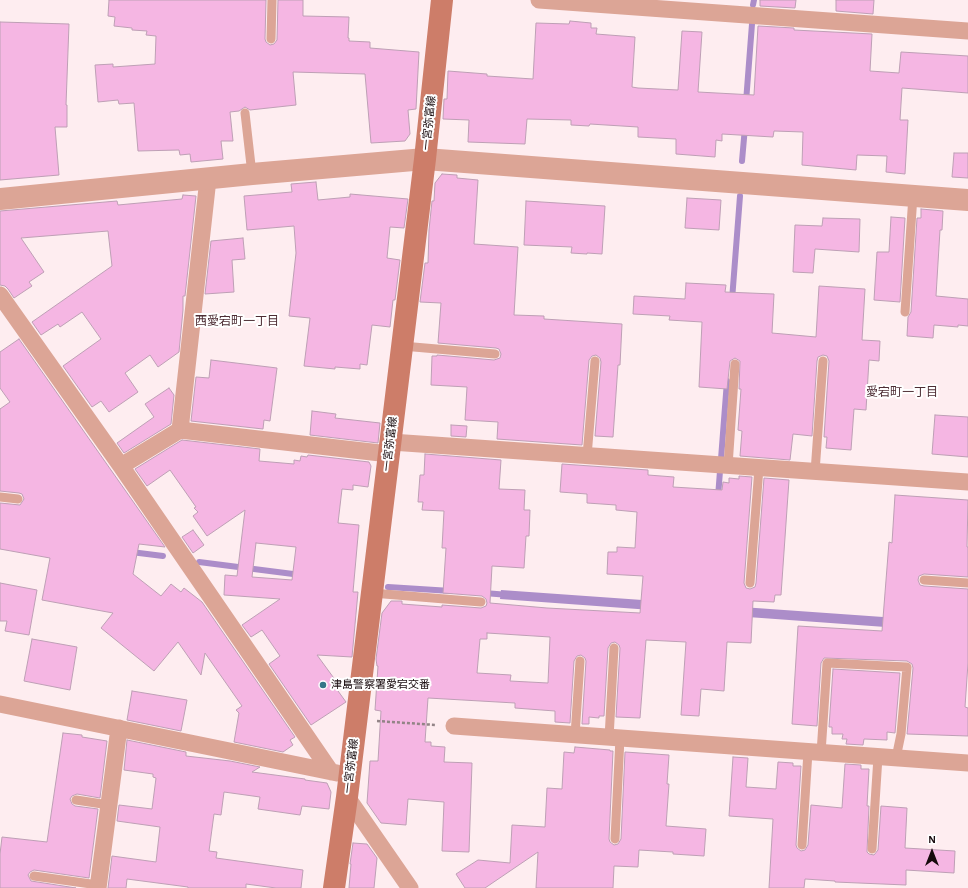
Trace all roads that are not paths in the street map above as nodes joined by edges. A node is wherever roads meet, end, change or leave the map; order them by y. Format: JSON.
{"nodes":[{"id":1,"x":272,"y":0,"type":"edge"},
{"id":2,"x":442,"y":0,"type":"edge"},
{"id":3,"x":539,"y":0,"type":"edge"},
{"id":4,"x":968,"y":32,"type":"edge"},
{"id":5,"x":271,"y":39,"type":"dead end"},
{"id":6,"x":245,"y":114,"type":"dead end"},
{"id":7,"x":425,"y":159,"type":"junction"},
{"id":8,"x":252,"y":174,"type":"junction"},
{"id":9,"x":208,"y":179,"type":"junction"},
{"id":10,"x":913,"y":196,"type":"junction"},
{"id":11,"x":0,"y":199,"type":"edge"},
{"id":12,"x":968,"y":200,"type":"edge"},
{"id":13,"x":0,"y":295,"type":"edge"},
{"id":14,"x":904,"y":312,"type":"dead end"},
{"id":15,"x":402,"y":346,"type":"junction"},
{"id":16,"x":495,"y":354,"type":"dead end"},
{"id":17,"x":595,"y":361,"type":"dead end"},
{"id":18,"x":823,"y":361,"type":"dead end"},
{"id":19,"x":736,"y":364,"type":"dead end"},
{"id":20,"x":180,"y":430,"type":"junction"},
{"id":21,"x":390,"y":448,"type":"junction"},
{"id":22,"x":587,"y":456,"type":"junction"},
{"id":23,"x":121,"y":466,"type":"junction"},
{"id":24,"x":728,"y":466,"type":"junction"},
{"id":25,"x":759,"y":468,"type":"junction"},
{"id":26,"x":816,"y":472,"type":"junction"},
{"id":27,"x":968,"y":482,"type":"edge"},
{"id":28,"x":0,"y":497,"type":"edge"},
{"id":29,"x":18,"y":499,"type":"dead end"},
{"id":30,"x":924,"y":580,"type":"dead end"},
{"id":31,"x":750,"y":583,"type":"dead end"},
{"id":32,"x":968,"y":583,"type":"edge"},
{"id":33,"x":372,"y":593,"type":"junction"},
{"id":34,"x":481,"y":602,"type":"dead end"},
{"id":35,"x":614,"y":648,"type":"dead end"},
{"id":36,"x":580,"y":661,"type":"dead end"},
{"id":37,"x":0,"y":704,"type":"edge"},
{"id":38,"x":454,"y":726,"type":"road end"},
{"id":39,"x":119,"y":728,"type":"junction"},
{"id":40,"x":575,"y":735,"type":"junction"},
{"id":41,"x":615,"y":738,"type":"junction"},
{"id":42,"x":815,"y":752,"type":"junction"},
{"id":43,"x":878,"y":757,"type":"junction"},
{"id":44,"x":896,"y":758,"type":"junction"},
{"id":45,"x":968,"y":763,"type":"edge"},
{"id":46,"x":340,"y":774,"type":"junction"},
{"id":47,"x":347,"y":797,"type":"junction"},
{"id":48,"x":76,"y":800,"type":"dead end"},
{"id":49,"x":109,"y":805,"type":"junction"},
{"id":50,"x":615,"y":839,"type":"dead end"},
{"id":51,"x":802,"y":845,"type":"dead end"},
{"id":52,"x":872,"y":849,"type":"dead end"},
{"id":53,"x":34,"y":876,"type":"dead end"},
{"id":54,"x":98,"y":887,"type":"edge"},
{"id":55,"x":334,"y":888,"type":"edge"},
{"id":56,"x":410,"y":888,"type":"edge"}],
"edges":[{"from":1,"to":5,"type":"lane"},
{"from":2,"to":7,"type":"main road","name":"一宮弥富線"},
{"from":3,"to":4,"type":"street"},
{"from":6,"to":8,"type":"lane"},
{"from":7,"to":8,"type":"street"},
{"from":7,"to":10,"type":"street"},
{"from":7,"to":15,"type":"main road","name":"一宮弥富線"},
{"from":8,"to":9,"type":"street"},
{"from":9,"to":11,"type":"street"},
{"from":9,"to":20,"type":"street"},
{"from":10,"to":12,"type":"street"},
{"from":10,"to":14,"type":"lane"},
{"from":13,"to":23,"type":"street"},
{"from":15,"to":16,"type":"lane"},
{"from":15,"to":21,"type":"main road","name":"一宮弥富線"},
{"from":17,"to":22,"type":"lane"},
{"from":18,"to":26,"type":"lane"},
{"from":19,"to":24,"type":"lane"},
{"from":20,"to":21,"type":"street"},
{"from":20,"to":23,"type":"street"},
{"from":21,"to":22,"type":"street"},
{"from":21,"to":33,"type":"main road","name":"一宮弥富線"},
{"from":22,"to":24,"type":"street"},
{"from":23,"to":46,"type":"street"},
{"from":24,"to":25,"type":"street"},
{"from":25,"to":26,"type":"street"},
{"from":25,"to":31,"type":"lane"},
{"from":26,"to":27,"type":"street"},
{"from":28,"to":29,"type":"lane"},
{"from":30,"to":32,"type":"lane"},
{"from":33,"to":34,"type":"lane"},
{"from":33,"to":46,"type":"main road","name":"一宮弥富線"},
{"from":35,"to":41,"type":"lane"},
{"from":36,"to":40,"type":"lane"},
{"from":37,"to":39,"type":"street"},
{"from":38,"to":40,"type":"street"},
{"from":39,"to":46,"type":"street"},
{"from":39,"to":49,"type":"street"},
{"from":40,"to":41,"type":"street"},
{"from":41,"to":42,"type":"street"},
{"from":41,"to":50,"type":"lane"},
{"from":42,"to":43,"type":"street"},
{"from":42,"to":44,"type":"lane"},
{"from":42,"to":51,"type":"lane"},
{"from":43,"to":44,"type":"street"},
{"from":43,"to":52,"type":"lane"},
{"from":44,"to":45,"type":"street"},
{"from":46,"to":47,"type":"main road","name":"一宮弥富線"},
{"from":47,"to":55,"type":"main road","name":"一宮弥富線"},
{"from":47,"to":56,"type":"street"},
{"from":48,"to":49,"type":"lane"},
{"from":49,"to":54,"type":"street"},
{"from":53,"to":54,"type":"lane"}]}
